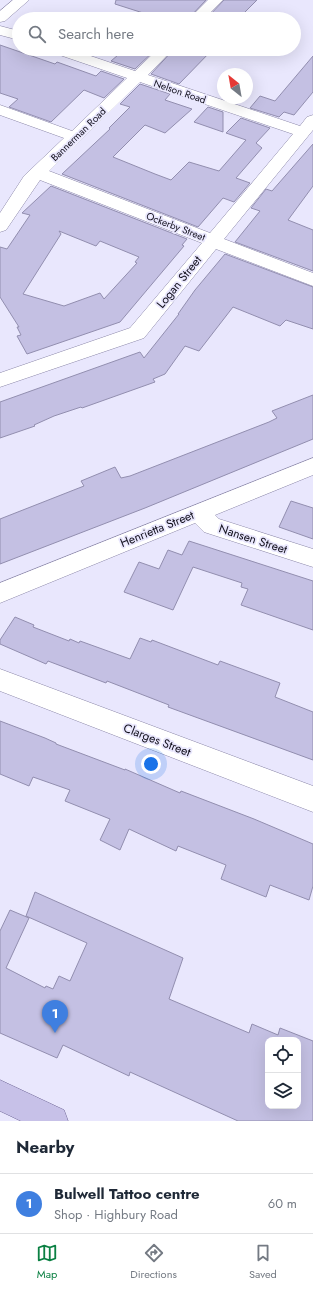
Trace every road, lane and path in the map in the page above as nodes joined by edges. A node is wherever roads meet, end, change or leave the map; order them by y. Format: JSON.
{"nodes":[{"id":1,"x":22,"y":0,"type":"edge"},
{"id":2,"x":216,"y":0,"type":"edge"},
{"id":3,"x":203,"y":12,"type":"edge"},
{"id":4,"x":0,"y":18,"type":"edge"},
{"id":5,"x":0,"y":30,"type":"edge"},
{"id":6,"x":12,"y":34,"type":"edge"},
{"id":7,"x":77,"y":56,"type":"edge"},
{"id":8,"x":158,"y":56,"type":"edge"},
{"id":9,"x":137,"y":76,"type":"junction"},
{"id":10,"x":2,"y":105,"type":"edge"},
{"id":11,"x":308,"y":126,"type":"edge"},
{"id":12,"x":75,"y":137,"type":"junction"},
{"id":13,"x":38,"y":173,"type":"junction"},
{"id":14,"x":0,"y":226,"type":"edge"},
{"id":15,"x":213,"y":241,"type":"junction"},
{"id":16,"x":313,"y":280,"type":"edge"},
{"id":17,"x":0,"y":380,"type":"edge"},
{"id":18,"x":313,"y":466,"type":"edge"},
{"id":19,"x":198,"y":513,"type":"junction"},
{"id":20,"x":313,"y":558,"type":"edge"},
{"id":21,"x":0,"y":593,"type":"edge"},
{"id":22,"x":0,"y":680,"type":"edge"},
{"id":23,"x":313,"y":799,"type":"edge"},
{"id":24,"x":0,"y":1095,"type":"edge"},
{"id":25,"x":53,"y":1121,"type":"edge"}],
"edges":[{"from":1,"to":4,"type":"street"},
{"from":2,"to":3,"type":"street"},
{"from":5,"to":6,"type":"street"},
{"from":7,"to":9,"type":"street","name":"Nelson Road"},
{"from":8,"to":9,"type":"street","name":"Bannerman Road"},
{"from":9,"to":11,"type":"street","name":"Nelson Road"},
{"from":9,"to":12,"type":"street","name":"Bannerman Road"},
{"from":10,"to":12,"type":"street"},
{"from":11,"to":15,"type":"street","name":"Logan Street"},
{"from":12,"to":13,"type":"street","name":"Bannerman Road"},
{"from":13,"to":14,"type":"street","name":"Bannerman Road"},
{"from":13,"to":15,"type":"street","name":"Ockerby Street"},
{"from":15,"to":16,"type":"street","name":"Ockerby Street"},
{"from":15,"to":17,"type":"street","name":"Logan Street"},
{"from":18,"to":19,"type":"street","name":"Henrietta Street"},
{"from":19,"to":20,"type":"street","name":"Nansen Street"},
{"from":19,"to":21,"type":"street","name":"Henrietta Street"},
{"from":22,"to":23,"type":"street","name":"Clarges Street"},
{"from":24,"to":25,"type":"main road"}]}
